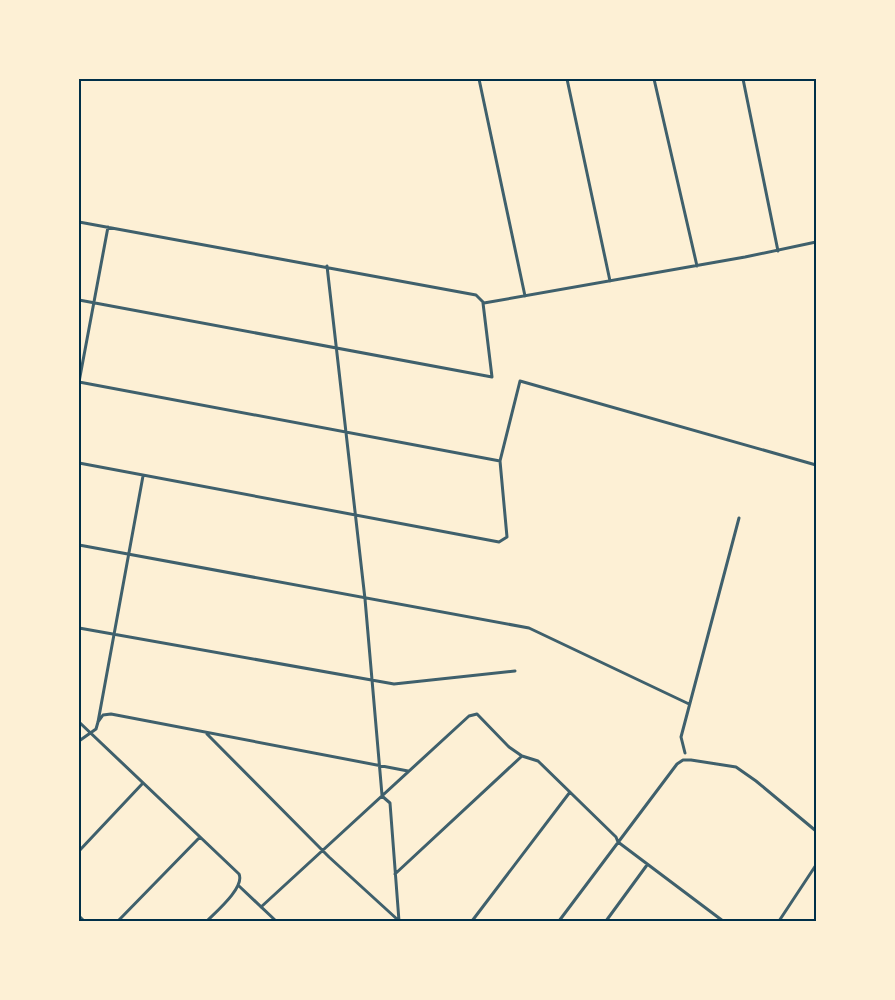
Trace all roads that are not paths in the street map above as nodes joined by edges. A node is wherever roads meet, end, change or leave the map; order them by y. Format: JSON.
{"nodes":[{"id":1,"x":479,"y":79,"type":"edge"},
{"id":2,"x":567,"y":79,"type":"edge"},
{"id":3,"x":654,"y":79,"type":"edge"},
{"id":4,"x":743,"y":79,"type":"edge"},
{"id":5,"x":79,"y":222,"type":"edge"},
{"id":6,"x":108,"y":227,"type":"junction"},
{"id":7,"x":816,"y":242,"type":"edge"},
{"id":8,"x":778,"y":251,"type":"junction"},
{"id":9,"x":327,"y":266,"type":"junction"},
{"id":10,"x":697,"y":266,"type":"junction"},
{"id":11,"x":610,"y":281,"type":"junction"},
{"id":12,"x":525,"y":296,"type":"junction"},
{"id":13,"x":79,"y":300,"type":"edge"},
{"id":14,"x":93,"y":302,"type":"junction"},
{"id":15,"x":484,"y":303,"type":"junction"},
{"id":16,"x":336,"y":348,"type":"junction"},
{"id":17,"x":79,"y":382,"type":"edge"},
{"id":18,"x":345,"y":431,"type":"junction"},
{"id":19,"x":500,"y":461,"type":"junction"},
{"id":20,"x":79,"y":463,"type":"edge"},
{"id":21,"x":816,"y":465,"type":"edge"},
{"id":22,"x":144,"y":476,"type":"junction"},
{"id":23,"x":354,"y":514,"type":"junction"},
{"id":24,"x":739,"y":518,"type":"dead end"},
{"id":25,"x":79,"y":545,"type":"edge"},
{"id":26,"x":130,"y":555,"type":"junction"},
{"id":27,"x":365,"y":599,"type":"junction"},
{"id":28,"x":79,"y":628,"type":"edge"},
{"id":29,"x":115,"y":634,"type":"junction"},
{"id":30,"x":515,"y":671,"type":"dead end"},
{"id":31,"x":372,"y":681,"type":"junction"},
{"id":32,"x":689,"y":704,"type":"junction"},
{"id":33,"x":79,"y":722,"type":"edge"},
{"id":34,"x":98,"y":722,"type":"junction"},
{"id":35,"x":91,"y":733,"type":"junction"},
{"id":36,"x":207,"y":733,"type":"junction"},
{"id":37,"x":79,"y":741,"type":"edge"},
{"id":38,"x":685,"y":753,"type":"dead end"},
{"id":39,"x":522,"y":756,"type":"junction"},
{"id":40,"x":381,"y":766,"type":"junction"},
{"id":41,"x":409,"y":771,"type":"junction"},
{"id":42,"x":143,"y":783,"type":"junction"},
{"id":43,"x":570,"y":792,"type":"junction"},
{"id":44,"x":382,"y":796,"type":"junction"},
{"id":45,"x":816,"y":831,"type":"edge"},
{"id":46,"x":200,"y":837,"type":"junction"},
{"id":47,"x":618,"y":842,"type":"junction"},
{"id":48,"x":324,"y":850,"type":"junction"},
{"id":49,"x":79,"y":852,"type":"edge"},
{"id":50,"x":647,"y":865,"type":"junction"},
{"id":51,"x":816,"y":865,"type":"edge"},
{"id":52,"x":395,"y":874,"type":"junction"},
{"id":53,"x":240,"y":886,"type":"junction"},
{"id":54,"x":261,"y":907,"type":"junction"},
{"id":55,"x":79,"y":916,"type":"edge"},
{"id":56,"x":398,"y":920,"type":"edge"},
{"id":57,"x":84,"y":921,"type":"edge"},
{"id":58,"x":118,"y":921,"type":"edge"},
{"id":59,"x":207,"y":921,"type":"edge"},
{"id":60,"x":276,"y":921,"type":"edge"},
{"id":61,"x":472,"y":921,"type":"edge"},
{"id":62,"x":559,"y":921,"type":"edge"},
{"id":63,"x":606,"y":921,"type":"edge"},
{"id":64,"x":723,"y":921,"type":"edge"},
{"id":65,"x":779,"y":921,"type":"edge"}],
"edges":[{"from":1,"to":12,"type":"street"},
{"from":2,"to":11,"type":"street"},
{"from":3,"to":10,"type":"street"},
{"from":4,"to":8,"type":"street"},
{"from":5,"to":6,"type":"street"},
{"from":6,"to":9,"type":"street"},
{"from":6,"to":14,"type":"street"},
{"from":7,"to":8,"type":"street"},
{"from":8,"to":10,"type":"street"},
{"from":9,"to":15,"type":"street"},
{"from":9,"to":16,"type":"street"},
{"from":10,"to":11,"type":"street"},
{"from":11,"to":12,"type":"street"},
{"from":12,"to":15,"type":"street"},
{"from":13,"to":14,"type":"street"},
{"from":14,"to":16,"type":"street"},
{"from":14,"to":17,"type":"street"},
{"from":15,"to":16,"type":"street"},
{"from":16,"to":18,"type":"street"},
{"from":17,"to":18,"type":"street"},
{"from":18,"to":19,"type":"street"},
{"from":18,"to":23,"type":"street"},
{"from":19,"to":21,"type":"street"},
{"from":19,"to":23,"type":"street"},
{"from":20,"to":22,"type":"street"},
{"from":22,"to":23,"type":"street"},
{"from":22,"to":26,"type":"street"},
{"from":23,"to":27,"type":"street"},
{"from":24,"to":32,"type":"street"},
{"from":25,"to":26,"type":"street"},
{"from":26,"to":27,"type":"street"},
{"from":26,"to":29,"type":"street"},
{"from":27,"to":31,"type":"street"},
{"from":27,"to":32,"type":"street"},
{"from":28,"to":29,"type":"street"},
{"from":29,"to":31,"type":"street"},
{"from":29,"to":34,"type":"street"},
{"from":30,"to":31,"type":"street"},
{"from":31,"to":40,"type":"street"},
{"from":32,"to":38,"type":"street"},
{"from":33,"to":35,"type":"street"},
{"from":34,"to":35,"type":"street"},
{"from":34,"to":36,"type":"street"},
{"from":35,"to":37,"type":"street"},
{"from":35,"to":42,"type":"street"},
{"from":36,"to":40,"type":"street"},
{"from":36,"to":48,"type":"street"},
{"from":39,"to":41,"type":"street"},
{"from":39,"to":43,"type":"street"},
{"from":39,"to":52,"type":"street"},
{"from":40,"to":41,"type":"street"},
{"from":40,"to":44,"type":"street"},
{"from":41,"to":44,"type":"street"},
{"from":42,"to":46,"type":"street"},
{"from":42,"to":49,"type":"street"},
{"from":43,"to":47,"type":"street"},
{"from":43,"to":61,"type":"street"},
{"from":44,"to":48,"type":"street"},
{"from":44,"to":52,"type":"street"},
{"from":45,"to":47,"type":"street"},
{"from":46,"to":53,"type":"street"},
{"from":46,"to":58,"type":"street"},
{"from":47,"to":50,"type":"street"},
{"from":47,"to":62,"type":"street"},
{"from":48,"to":54,"type":"street"},
{"from":48,"to":56,"type":"street"},
{"from":50,"to":63,"type":"street"},
{"from":50,"to":64,"type":"street"},
{"from":51,"to":65,"type":"street"},
{"from":52,"to":56,"type":"street"},
{"from":53,"to":54,"type":"street"},
{"from":53,"to":59,"type":"street"},
{"from":54,"to":60,"type":"street"},
{"from":55,"to":57,"type":"street"}]}
